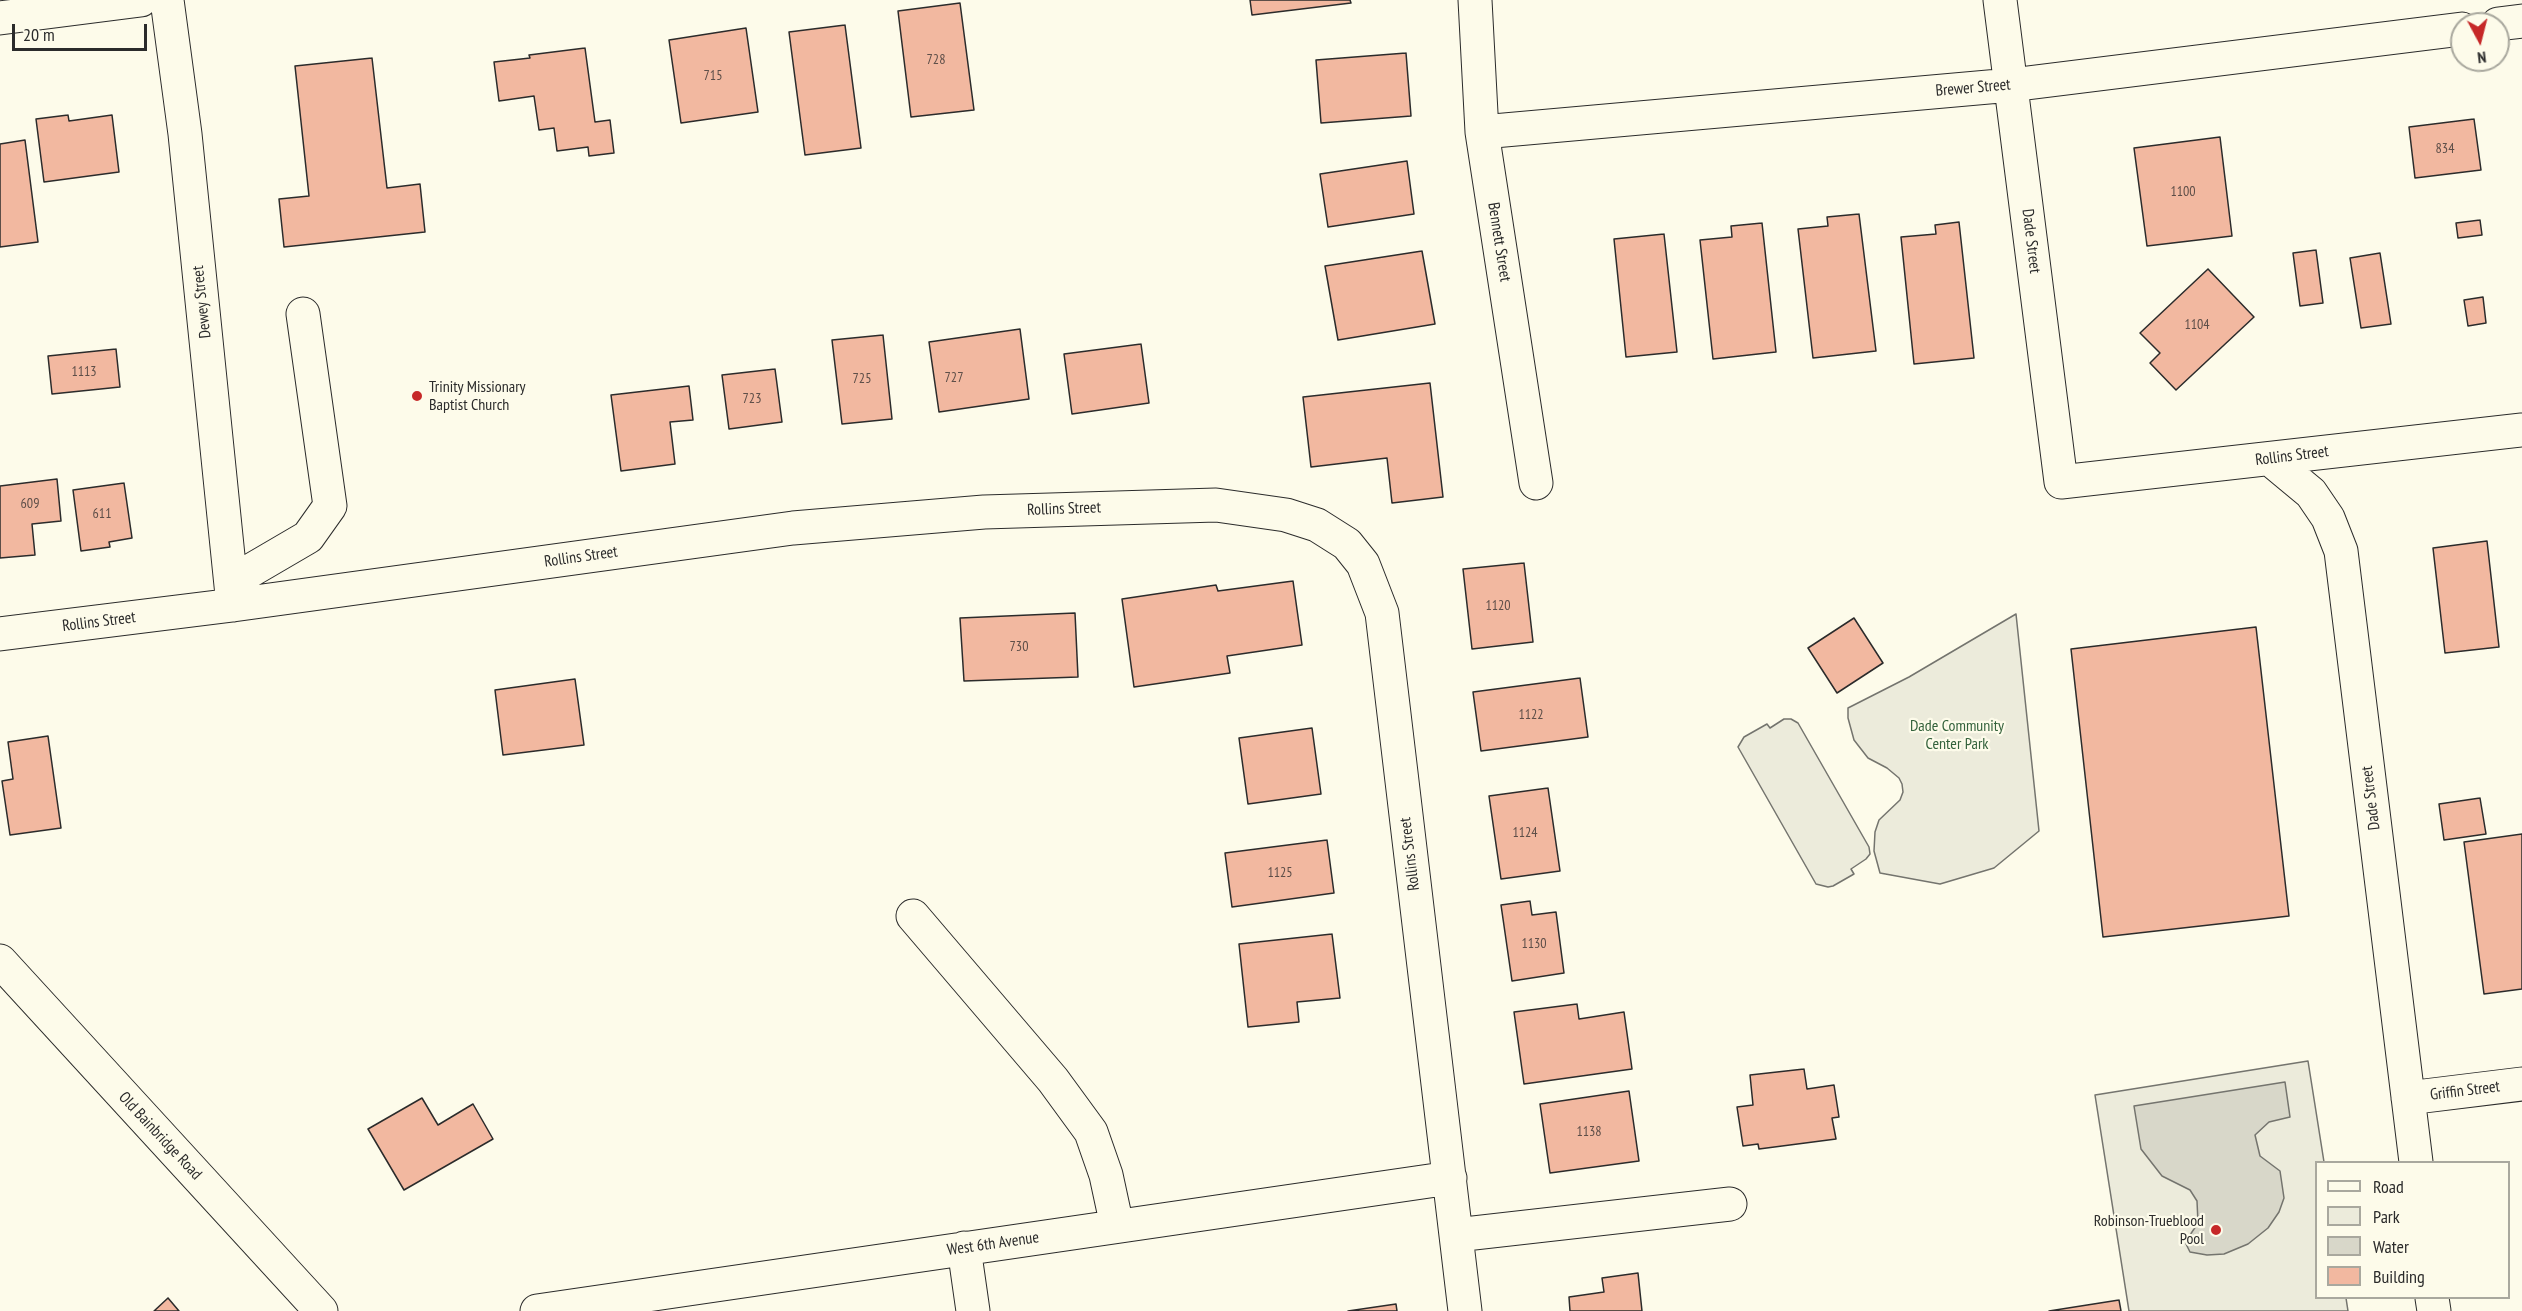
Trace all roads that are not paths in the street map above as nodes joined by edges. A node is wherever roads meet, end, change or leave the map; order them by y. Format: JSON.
{"nodes":[{"id":1,"x":141,"y":0,"type":"edge"},
{"id":2,"x":167,"y":0,"type":"edge"},
{"id":3,"x":1475,"y":0,"type":"edge"},
{"id":4,"x":2000,"y":0,"type":"edge"},
{"id":5,"x":0,"y":18,"type":"edge"},
{"id":6,"x":2450,"y":30,"type":"edge"},
{"id":7,"x":2011,"y":85,"type":"junction"},
{"id":8,"x":1482,"y":132,"type":"junction"},
{"id":9,"x":303,"y":314,"type":"dead end"},
{"id":10,"x":2522,"y":430,"type":"edge"},
{"id":11,"x":2270,"y":459,"type":"junction"},
{"id":12,"x":2061,"y":482,"type":"joint"},
{"id":13,"x":1536,"y":483,"type":"dead end"},
{"id":14,"x":232,"y":593,"type":"junction"},
{"id":15,"x":0,"y":634,"type":"edge"},
{"id":16,"x":913,"y":916,"type":"dead end"},
{"id":17,"x":6,"y":975,"type":"edge"},
{"id":18,"x":2522,"y":1084,"type":"edge"},
{"id":19,"x":2408,"y":1098,"type":"junction"},
{"id":20,"x":2416,"y":1161,"type":"edge"},
{"id":21,"x":1450,"y":1178,"type":"junction"},
{"id":22,"x":1730,"y":1204,"type":"dead end"},
{"id":23,"x":1117,"y":1226,"type":"junction"},
{"id":24,"x":1456,"y":1235,"type":"junction"},
{"id":25,"x":964,"y":1248,"type":"junction"},
{"id":26,"x":321,"y":1311,"type":"edge"},
{"id":27,"x":537,"y":1311,"type":"edge"},
{"id":28,"x":973,"y":1311,"type":"edge"},
{"id":29,"x":1465,"y":1311,"type":"edge"}],
"edges":[{"from":1,"to":5,"type":"street"},
{"from":2,"to":14,"type":"street","name":"Dewey Street"},
{"from":3,"to":8,"type":"street","name":"Bennett Street"},
{"from":4,"to":7,"type":"street","name":"Dade Street"},
{"from":6,"to":7,"type":"street","name":"Brewer Street"},
{"from":7,"to":8,"type":"street","name":"Brewer Street"},
{"from":7,"to":12,"type":"street","name":"Dade Street"},
{"from":8,"to":13,"type":"street","name":"Bennett Street"},
{"from":9,"to":14,"type":"street"},
{"from":10,"to":11,"type":"street","name":"Rollins Street"},
{"from":11,"to":12,"type":"street","name":"Rollins Street"},
{"from":11,"to":19,"type":"street","name":"Dade Street"},
{"from":14,"to":15,"type":"street","name":"Rollins Street"},
{"from":14,"to":21,"type":"street","name":"Rollins Street"},
{"from":16,"to":23,"type":"street"},
{"from":17,"to":26,"type":"street","name":"Old Bainbridge Road"},
{"from":18,"to":19,"type":"street","name":"Griffin Street"},
{"from":19,"to":20,"type":"street","name":"Dade Street"},
{"from":21,"to":23,"type":"street","name":"West 6th Avenue"},
{"from":21,"to":24,"type":"street","name":"Rollins Street"},
{"from":22,"to":24,"type":"street"},
{"from":23,"to":25,"type":"street","name":"West 6th Avenue"},
{"from":24,"to":29,"type":"street","name":"Rollins Street"},
{"from":25,"to":27,"type":"street","name":"West 6th Avenue"},
{"from":25,"to":28,"type":"street"}]}
